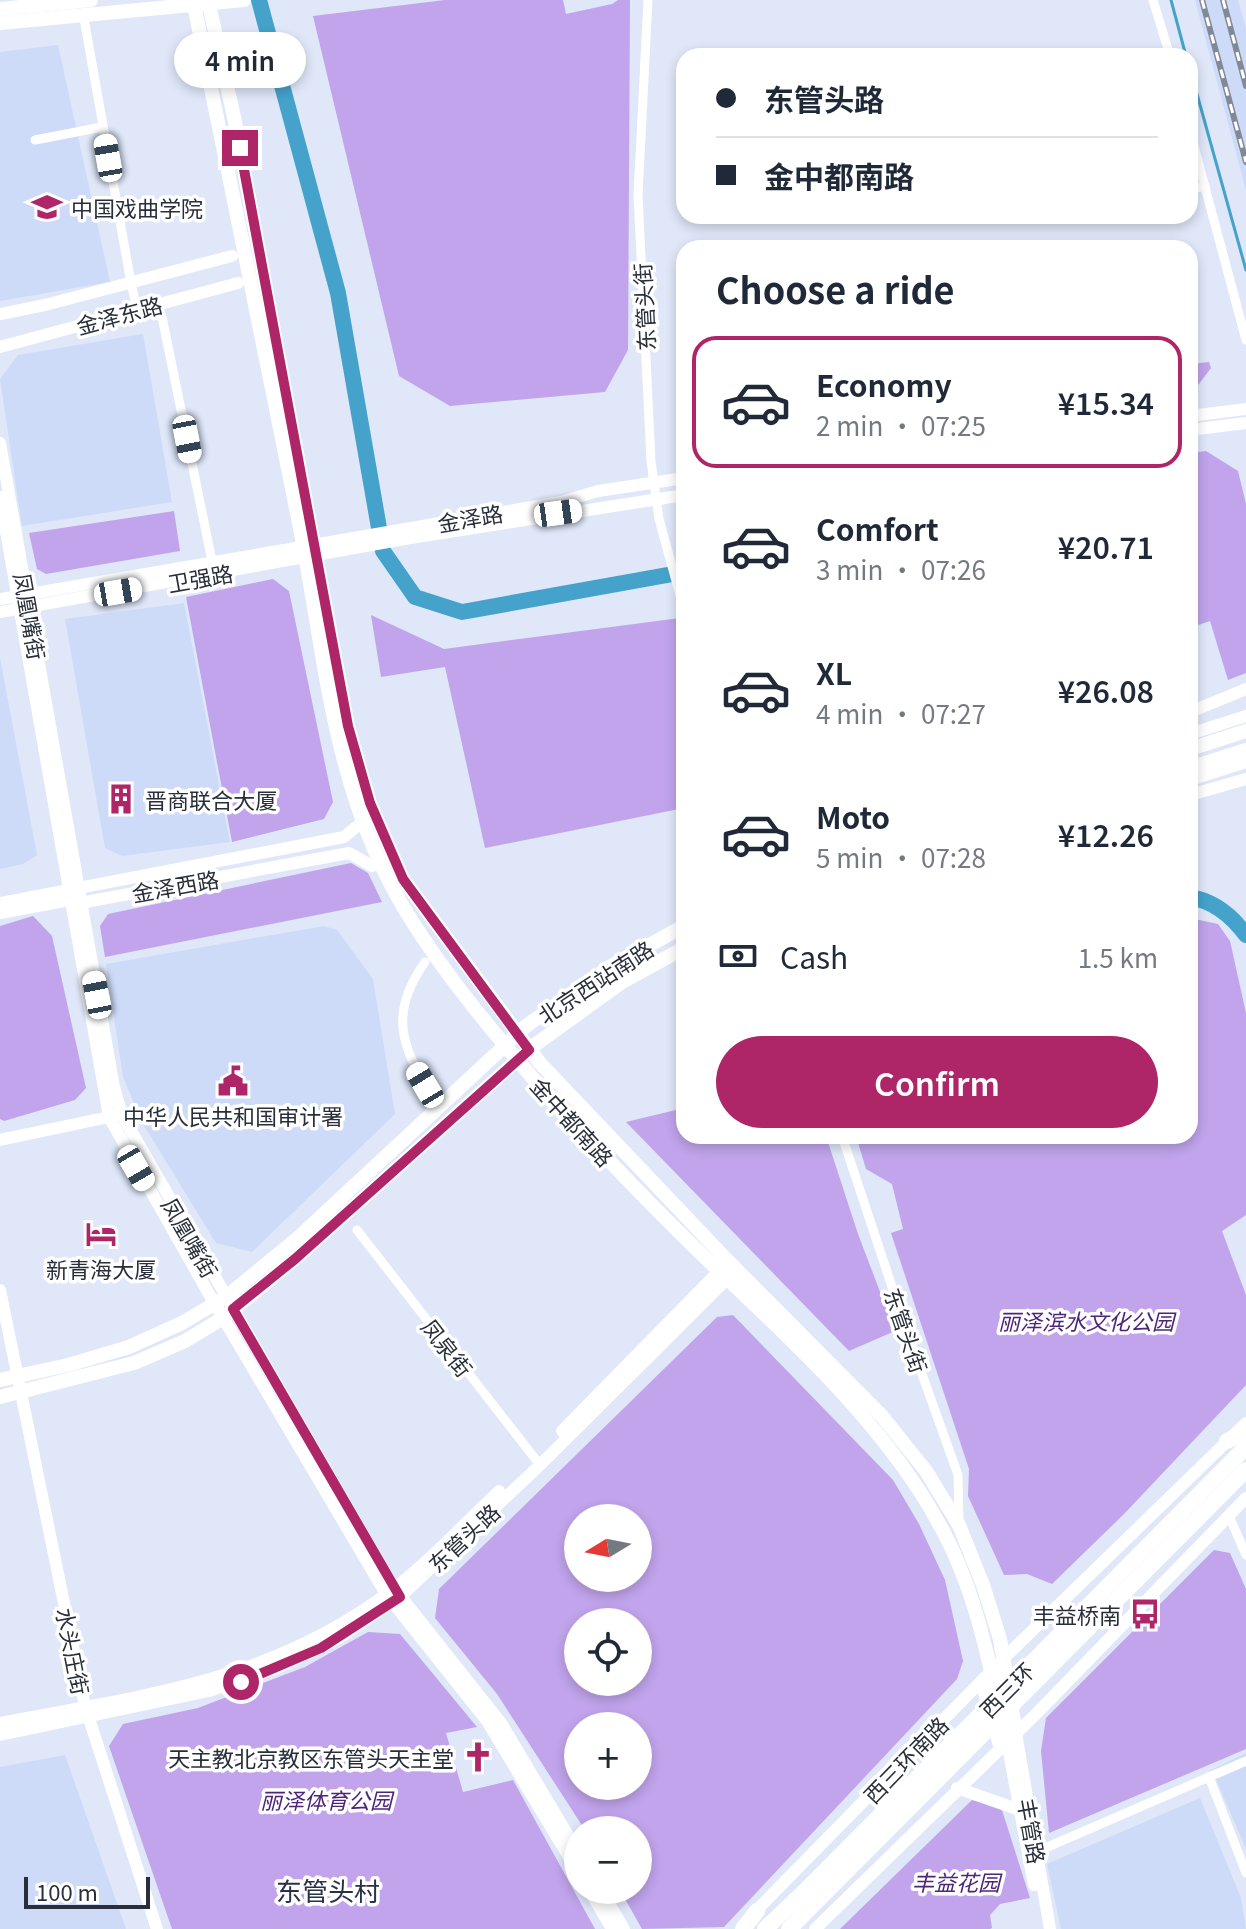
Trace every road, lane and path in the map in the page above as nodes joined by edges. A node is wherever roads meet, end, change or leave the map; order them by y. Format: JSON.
{"nodes":[{"id":1,"x":91,"y":0,"type":"edge"},
{"id":2,"x":244,"y":0,"type":"edge"},
{"id":3,"x":648,"y":0,"type":"edge"},
{"id":4,"x":1153,"y":0,"type":"edge"},
{"id":5,"x":237,"y":1,"type":"edge"},
{"id":6,"x":201,"y":2,"type":"edge"},
{"id":7,"x":82,"y":6,"type":"edge"},
{"id":8,"x":0,"y":9,"type":"edge"},
{"id":9,"x":0,"y":23,"type":"edge"},
{"id":10,"x":1168,"y":48,"type":"edge"},
{"id":11,"x":102,"y":127,"type":"junction"},
{"id":12,"x":35,"y":140,"type":"dead end"},
{"id":13,"x":1198,"y":160,"type":"edge"},
{"id":14,"x":1205,"y":186,"type":"junction"},
{"id":15,"x":1198,"y":188,"type":"edge"},
{"id":16,"x":232,"y":256,"type":"dead end"},
{"id":17,"x":131,"y":283,"type":"junction"},
{"id":18,"x":238,"y":283,"type":"dead end"},
{"id":19,"x":137,"y":309,"type":"junction"},
{"id":20,"x":0,"y":314,"type":"edge"},
{"id":21,"x":1246,"y":340,"type":"edge"},
{"id":22,"x":0,"y":347,"type":"edge"},
{"id":23,"x":1246,"y":409,"type":"edge"},
{"id":24,"x":1198,"y":415,"type":"edge"},
{"id":25,"x":1246,"y":423,"type":"edge"},
{"id":26,"x":1198,"y":429,"type":"edge"},
{"id":27,"x":0,"y":443,"type":"edge"},
{"id":28,"x":676,"y":479,"type":"edge"},
{"id":29,"x":654,"y":481,"type":"junction"},
{"id":30,"x":676,"y":496,"type":"edge"},
{"id":31,"x":0,"y":497,"type":"edge"},
{"id":32,"x":656,"y":499,"type":"junction"},
{"id":33,"x":409,"y":533,"type":"junction"},
{"id":34,"x":311,"y":551,"type":"junction"},
{"id":35,"x":212,"y":561,"type":"junction"},
{"id":36,"x":676,"y":582,"type":"edge"},
{"id":37,"x":0,"y":599,"type":"edge"},
{"id":38,"x":24,"y":602,"type":"junction"},
{"id":39,"x":0,"y":612,"type":"edge"},
{"id":40,"x":1246,"y":689,"type":"edge"},
{"id":41,"x":1198,"y":709,"type":"edge"},
{"id":42,"x":1246,"y":716,"type":"edge"},
{"id":43,"x":1198,"y":731,"type":"edge"},
{"id":44,"x":1246,"y":731,"type":"edge"},
{"id":45,"x":1198,"y":746,"type":"edge"},
{"id":46,"x":1246,"y":750,"type":"edge"},
{"id":47,"x":1246,"y":762,"type":"edge"},
{"id":48,"x":1198,"y":765,"type":"edge"},
{"id":49,"x":1198,"y":777,"type":"edge"},
{"id":50,"x":1246,"y":779,"type":"edge"},
{"id":51,"x":1198,"y":793,"type":"edge"},
{"id":52,"x":356,"y":827,"type":"dead end"},
{"id":53,"x":372,"y":866,"type":"dead end"},
{"id":54,"x":74,"y":895,"type":"junction"},
{"id":55,"x":0,"y":903,"type":"edge"},
{"id":56,"x":0,"y":913,"type":"edge"},
{"id":57,"x":676,"y":930,"type":"edge"},
{"id":58,"x":676,"y":952,"type":"edge"},
{"id":59,"x":425,"y":962,"type":"dead end"},
{"id":60,"x":517,"y":1034,"type":"junction"},
{"id":61,"x":505,"y":1046,"type":"junction"},
{"id":62,"x":523,"y":1054,"type":"junction"},
{"id":63,"x":439,"y":1108,"type":"junction"},
{"id":64,"x":114,"y":1113,"type":"junction"},
{"id":65,"x":0,"y":1132,"type":"edge"},
{"id":66,"x":0,"y":1140,"type":"edge"},
{"id":67,"x":845,"y":1144,"type":"edge"},
{"id":68,"x":357,"y":1230,"type":"dead end"},
{"id":69,"x":723,"y":1275,"type":"junction"},
{"id":70,"x":0,"y":1290,"type":"edge"},
{"id":71,"x":224,"y":1307,"type":"junction"},
{"id":72,"x":16,"y":1372,"type":"junction"},
{"id":73,"x":0,"y":1380,"type":"edge"},
{"id":74,"x":21,"y":1393,"type":"junction"},
{"id":75,"x":0,"y":1397,"type":"edge"},
{"id":76,"x":1246,"y":1423,"type":"edge"},
{"id":77,"x":1246,"y":1431,"type":"edge"},
{"id":78,"x":1227,"y":1441,"type":"junction"},
{"id":79,"x":1246,"y":1447,"type":"edge"},
{"id":80,"x":537,"y":1462,"type":"junction"},
{"id":81,"x":1240,"y":1468,"type":"edge"},
{"id":82,"x":1246,"y":1498,"type":"edge"},
{"id":83,"x":1229,"y":1516,"type":"junction"},
{"id":84,"x":959,"y":1525,"type":"junction"},
{"id":85,"x":1246,"y":1555,"type":"edge"},
{"id":86,"x":393,"y":1596,"type":"junction"},
{"id":87,"x":1019,"y":1646,"type":"junction"},
{"id":88,"x":1003,"y":1659,"type":"junction"},
{"id":89,"x":986,"y":1677,"type":"junction"},
{"id":90,"x":87,"y":1712,"type":"junction"},
{"id":91,"x":1036,"y":1714,"type":"junction"},
{"id":92,"x":0,"y":1723,"type":"edge"},
{"id":93,"x":0,"y":1735,"type":"edge"},
{"id":94,"x":1008,"y":1741,"type":"junction"},
{"id":95,"x":1246,"y":1761,"type":"edge"},
{"id":96,"x":1209,"y":1777,"type":"junction"},
{"id":97,"x":957,"y":1788,"type":"junction"},
{"id":98,"x":1020,"y":1810,"type":"junction"},
{"id":99,"x":564,"y":1829,"type":"edge"},
{"id":100,"x":564,"y":1849,"type":"edge"},
{"id":101,"x":1036,"y":1852,"type":"junction"},
{"id":102,"x":1246,"y":1873,"type":"edge"},
{"id":103,"x":813,"y":1895,"type":"junction"},
{"id":104,"x":597,"y":1904,"type":"edge"},
{"id":105,"x":609,"y":1904,"type":"edge"},
{"id":106,"x":757,"y":1911,"type":"junction"},
{"id":107,"x":157,"y":1929,"type":"edge"},
{"id":108,"x":612,"y":1929,"type":"edge"},
{"id":109,"x":624,"y":1929,"type":"edge"},
{"id":110,"x":737,"y":1929,"type":"edge"},
{"id":111,"x":743,"y":1929,"type":"edge"},
{"id":112,"x":765,"y":1929,"type":"edge"},
{"id":113,"x":789,"y":1929,"type":"edge"},
{"id":114,"x":815,"y":1929,"type":"edge"},
{"id":115,"x":1042,"y":1929,"type":"edge"},
{"id":116,"x":1050,"y":1929,"type":"edge"}],
"edges":[{"from":1,"to":7,"type":"main road"},
{"from":2,"to":5,"type":"main road"},
{"from":3,"to":29,"type":"street","name":"东管头街"},
{"from":4,"to":10,"type":"street"},
{"from":5,"to":6,"type":"main road"},
{"from":6,"to":7,"type":"main road"},
{"from":6,"to":34,"type":"main road","name":"金中都南路"},
{"from":7,"to":8,"type":"main road"},
{"from":7,"to":9,"type":"main road"},
{"from":7,"to":11,"type":"street"},
{"from":11,"to":12,"type":"street"},
{"from":11,"to":17,"type":"street"},
{"from":13,"to":14,"type":"street"},
{"from":14,"to":15,"type":"street"},
{"from":14,"to":21,"type":"street"},
{"from":16,"to":17,"type":"street","name":"金泽东路"},
{"from":17,"to":19,"type":"street"},
{"from":17,"to":20,"type":"street","name":"金泽东路"},
{"from":18,"to":19,"type":"street","name":"金泽东路"},
{"from":19,"to":22,"type":"street","name":"金泽东路"},
{"from":19,"to":35,"type":"street"},
{"from":23,"to":24,"type":"street"},
{"from":25,"to":26,"type":"street"},
{"from":27,"to":38,"type":"street","name":"凤凰嘴街"},
{"from":28,"to":29,"type":"street","name":"金泽路"},
{"from":29,"to":32,"type":"street","name":"东管头街"},
{"from":29,"to":33,"type":"street","name":"金泽路"},
{"from":30,"to":32,"type":"street","name":"金泽路"},
{"from":31,"to":38,"type":"street","name":"凤凰嘴街"},
{"from":32,"to":33,"type":"street","name":"金泽路"},
{"from":32,"to":36,"type":"street","name":"东管头街"},
{"from":33,"to":34,"type":"street","name":"金泽路"},
{"from":34,"to":35,"type":"street","name":"卫强路"},
{"from":34,"to":38,"type":"street","name":"卫强路"},
{"from":34,"to":60,"type":"main road","name":"金中都南路"},
{"from":34,"to":61,"type":"main road","name":"金中都南路"},
{"from":35,"to":38,"type":"street","name":"卫强路"},
{"from":37,"to":38,"type":"street","name":"卫强路"},
{"from":38,"to":39,"type":"street","name":"卫强路"},
{"from":38,"to":54,"type":"street","name":"凤凰嘴街"},
{"from":40,"to":41,"type":"street"},
{"from":42,"to":43,"type":"street"},
{"from":44,"to":45,"type":"main road"},
{"from":46,"to":48,"type":"main road"},
{"from":47,"to":49,"type":"street"},
{"from":50,"to":51,"type":"street"},
{"from":52,"to":54,"type":"street","name":"金泽西路"},
{"from":53,"to":54,"type":"street","name":"金泽西路"},
{"from":54,"to":55,"type":"street","name":"金泽西路"},
{"from":54,"to":56,"type":"street","name":"金泽西路"},
{"from":54,"to":64,"type":"street","name":"凤凰嘴街"},
{"from":57,"to":60,"type":"main road","name":"北京西站南路"},
{"from":58,"to":62,"type":"main road","name":"北京西站南路"},
{"from":59,"to":63,"type":"street"},
{"from":60,"to":61,"type":"main road","name":"北京西站南路"},
{"from":60,"to":62,"type":"main road","name":"金中都南路"},
{"from":61,"to":62,"type":"main road","name":"金中都南路"},
{"from":61,"to":63,"type":"main road","name":"北京西站南路"},
{"from":62,"to":69,"type":"main road","name":"金中都南路"},
{"from":62,"to":71,"type":"main road","name":"北京西站南路"},
{"from":62,"to":84,"type":"main road","name":"金中都南路"},
{"from":63,"to":71,"type":"main road","name":"北京西站南路"},
{"from":64,"to":65,"type":"street"},
{"from":64,"to":66,"type":"street"},
{"from":64,"to":71,"type":"street","name":"凤凰嘴街"},
{"from":67,"to":84,"type":"street","name":"东管头街"},
{"from":68,"to":80,"type":"street","name":"凤泉街"},
{"from":69,"to":80,"type":"street","name":"东管头路"},
{"from":69,"to":89,"type":"main road","name":"金中都南路"},
{"from":70,"to":72,"type":"street","name":"水头庄街"},
{"from":71,"to":72,"type":"main road","name":"北京西站南路"},
{"from":71,"to":74,"type":"main road","name":"北京西站南路"},
{"from":71,"to":86,"type":"street","name":"凤凰嘴街"},
{"from":72,"to":73,"type":"main road","name":"北京西站南路"},
{"from":72,"to":74,"type":"street","name":"水头庄街"},
{"from":74,"to":75,"type":"main road","name":"北京西站南路"},
{"from":74,"to":90,"type":"street","name":"水头庄街"},
{"from":76,"to":78,"type":"street","name":"西三环南路"},
{"from":77,"to":78,"type":"highway"},
{"from":78,"to":87,"type":"street","name":"西三环南路"},
{"from":79,"to":81,"type":"highway","name":"西三环"},
{"from":80,"to":86,"type":"street","name":"东管头路"},
{"from":81,"to":103,"type":"highway","name":"西三环"},
{"from":82,"to":83,"type":"street"},
{"from":83,"to":85,"type":"street"},
{"from":83,"to":91,"type":"street"},
{"from":84,"to":88,"type":"main road","name":"金中都南路"},
{"from":86,"to":90,"type":"street","name":"东管头路"},
{"from":86,"to":99,"type":"street","name":"凤凰嘴街"},
{"from":86,"to":100,"type":"street","name":"凤凰嘴街"},
{"from":87,"to":88,"type":"street","name":"西三环南路"},
{"from":87,"to":91,"type":"street"},
{"from":88,"to":89,"type":"street","name":"西三环南路"},
{"from":88,"to":94,"type":"main road","name":"金中都南路"},
{"from":89,"to":94,"type":"main road","name":"金中都南路"},
{"from":89,"to":106,"type":"street","name":"西三环南路"},
{"from":90,"to":92,"type":"street","name":"东管头路"},
{"from":90,"to":93,"type":"street","name":"东管头路"},
{"from":90,"to":107,"type":"street","name":"水头庄街"},
{"from":91,"to":94,"type":"street"},
{"from":94,"to":97,"type":"street"},
{"from":94,"to":98,"type":"street","name":"丰管路"},
{"from":94,"to":101,"type":"street","name":"丰管路"},
{"from":95,"to":96,"type":"street"},
{"from":96,"to":101,"type":"street"},
{"from":96,"to":102,"type":"street"},
{"from":97,"to":98,"type":"street"},
{"from":97,"to":114,"type":"street"},
{"from":98,"to":115,"type":"street","name":"丰管路"},
{"from":101,"to":116,"type":"street","name":"丰管路"},
{"from":103,"to":112,"type":"highway","name":"西三环"},
{"from":103,"to":113,"type":"highway","name":"西三环"},
{"from":104,"to":108,"type":"street"},
{"from":105,"to":109,"type":"street"},
{"from":106,"to":110,"type":"street","name":"西三环南路"},
{"from":106,"to":111,"type":"highway"}]}
